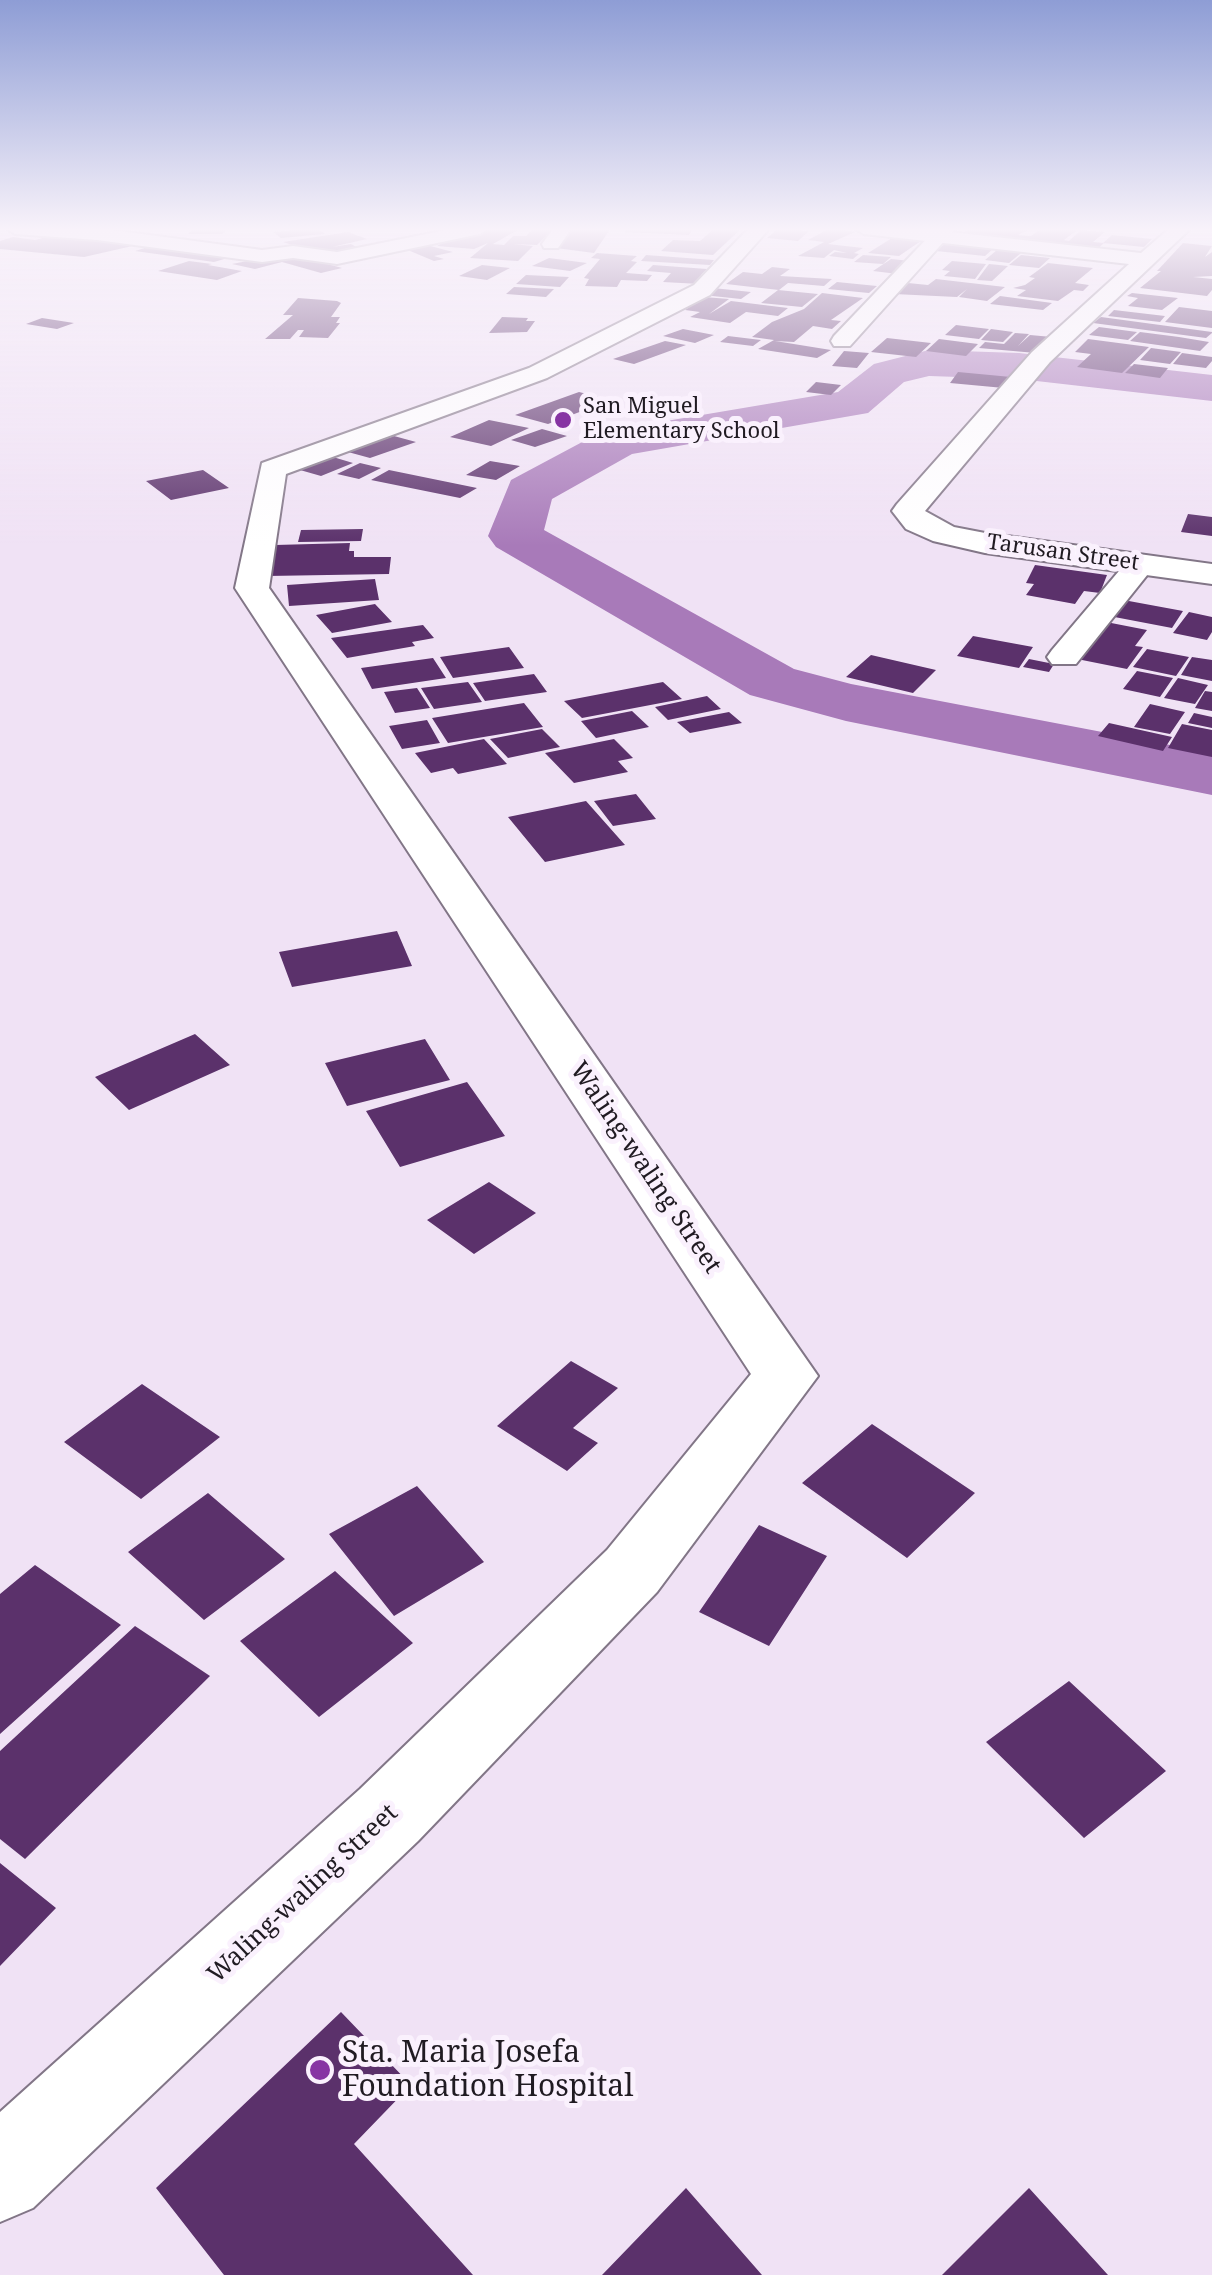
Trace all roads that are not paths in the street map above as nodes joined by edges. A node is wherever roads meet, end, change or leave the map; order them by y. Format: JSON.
{"nodes":[{"id":1,"x":615,"y":334,"type":"edge"},
{"id":2,"x":848,"y":334,"type":"edge"},
{"id":3,"x":1067,"y":334,"type":"edge"},
{"id":4,"x":842,"y":341,"type":"dead end"},
{"id":5,"x":1141,"y":564,"type":"junction"},
{"id":6,"x":1212,"y":574,"type":"edge"},
{"id":7,"x":1064,"y":657,"type":"dead end"},
{"id":8,"x":0,"y":2175,"type":"edge"}],
"edges":[{"from":1,"to":8,"type":"street","name":"Waling-waling Street"},
{"from":2,"to":4,"type":"street"},
{"from":3,"to":5,"type":"street","name":"Tarusan Street"},
{"from":5,"to":6,"type":"street","name":"Tarusan Street"},
{"from":5,"to":7,"type":"street"}]}
